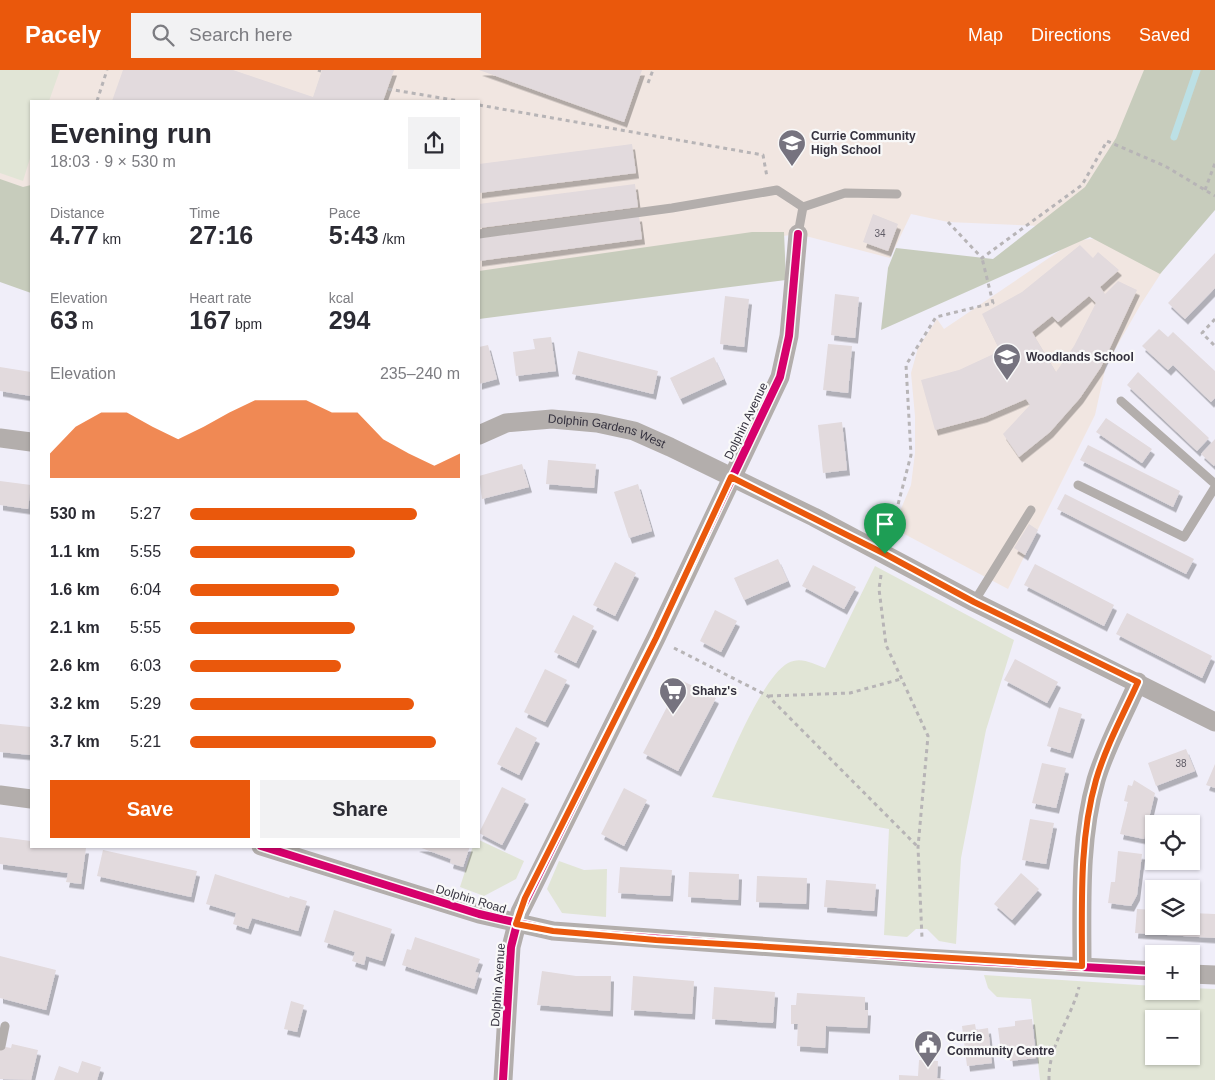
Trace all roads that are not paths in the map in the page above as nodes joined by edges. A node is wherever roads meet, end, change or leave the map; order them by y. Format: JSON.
{"nodes":[{"id":1,"x":897,"y":194,"type":"dead end"},
{"id":2,"x":804,"y":207,"type":"junction"},
{"id":3,"x":480,"y":234,"type":"edge"},
{"id":4,"x":798,"y":234,"type":"joint"},
{"id":5,"x":1121,"y":401,"type":"dead end"},
{"id":6,"x":480,"y":435,"type":"edge"},
{"id":7,"x":0,"y":438,"type":"edge"},
{"id":8,"x":30,"y":442,"type":"edge"},
{"id":9,"x":731,"y":477,"type":"junction"},
{"id":10,"x":1078,"y":485,"type":"dead end"},
{"id":11,"x":1215,"y":485,"type":"edge"},
{"id":12,"x":1031,"y":510,"type":"dead end"},
{"id":13,"x":974,"y":602,"type":"junction"},
{"id":14,"x":1138,"y":682,"type":"junction"},
{"id":15,"x":1215,"y":722,"type":"edge"},
{"id":16,"x":0,"y":795,"type":"edge"},
{"id":17,"x":30,"y":799,"type":"edge"},
{"id":18,"x":268,"y":848,"type":"edge"},
{"id":19,"x":516,"y":924,"type":"junction"},
{"id":20,"x":1145,"y":971,"type":"edge"},
{"id":21,"x":1081,"y":972,"type":"junction"},
{"id":22,"x":1200,"y":974,"type":"edge"},
{"id":23,"x":1215,"y":975,"type":"edge"},
{"id":24,"x":5,"y":1026,"type":"dead end"},
{"id":25,"x":0,"y":1046,"type":"edge"},
{"id":26,"x":503,"y":1080,"type":"edge"}],
"edges":[{"from":1,"to":2,"type":"lane"},
{"from":2,"to":3,"type":"lane"},
{"from":2,"to":4,"type":"lane"},
{"from":4,"to":9,"type":"street","name":"Dolphin Avenue"},
{"from":5,"to":11,"type":"lane"},
{"from":6,"to":9,"type":"street","name":"Dolphin Gardens West"},
{"from":7,"to":8,"type":"street"},
{"from":9,"to":13,"type":"street","name":"Dolphin Gardens West"},
{"from":9,"to":19,"type":"street","name":"Dolphin Avenue"},
{"from":10,"to":11,"type":"lane"},
{"from":12,"to":13,"type":"lane"},
{"from":13,"to":14,"type":"street","name":"Dolphin Gardens West"},
{"from":14,"to":15,"type":"street","name":"Dolphin Gardens West"},
{"from":14,"to":21,"type":"street"},
{"from":16,"to":17,"type":"street"},
{"from":18,"to":19,"type":"street","name":"Dolphin Road"},
{"from":19,"to":21,"type":"street","name":"Dolphin Road"},
{"from":19,"to":26,"type":"street","name":"Dolphin Avenue"},
{"from":20,"to":21,"type":"street","name":"Dolphin Road"},
{"from":22,"to":23,"type":"street"},
{"from":24,"to":25,"type":"lane"}]}
